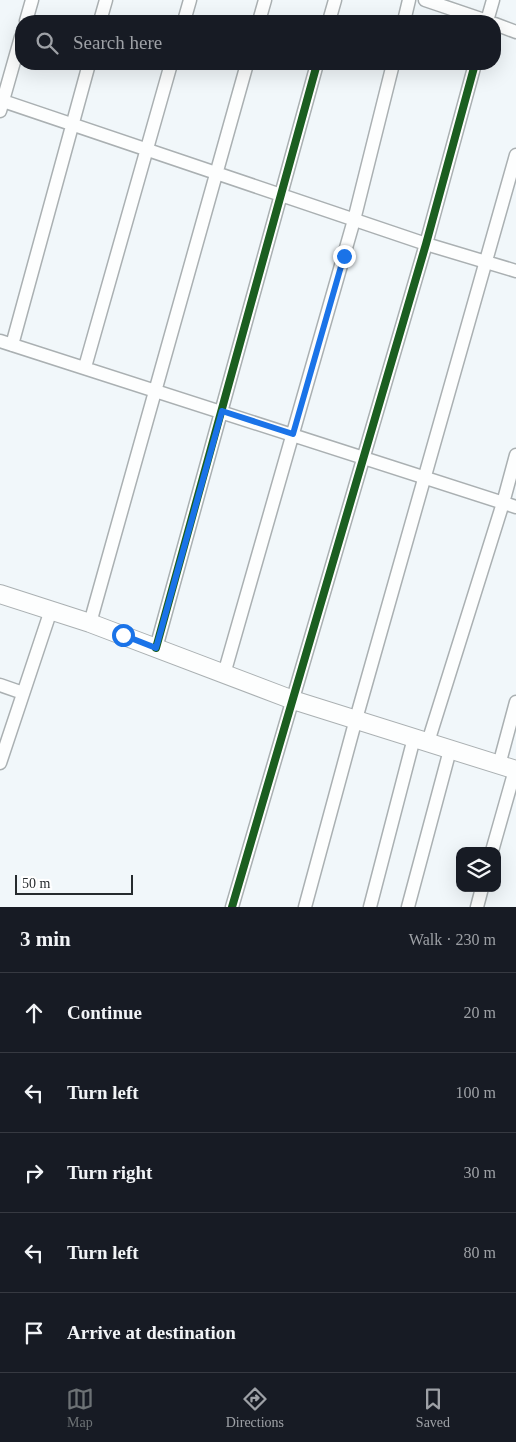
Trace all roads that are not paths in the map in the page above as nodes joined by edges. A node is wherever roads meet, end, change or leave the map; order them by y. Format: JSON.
{"nodes":[{"id":1,"x":32,"y":0,"type":"edge"},
{"id":2,"x":106,"y":0,"type":"edge"},
{"id":3,"x":190,"y":0,"type":"edge"},
{"id":4,"x":265,"y":0,"type":"edge"},
{"id":5,"x":335,"y":0,"type":"edge"},
{"id":6,"x":409,"y":0,"type":"edge"},
{"id":7,"x":425,"y":0,"type":"edge"},
{"id":8,"x":493,"y":0,"type":"edge"},
{"id":9,"x":28,"y":15,"type":"edge"},
{"id":10,"x":102,"y":15,"type":"edge"},
{"id":11,"x":186,"y":15,"type":"edge"},
{"id":12,"x":261,"y":15,"type":"edge"},
{"id":13,"x":331,"y":15,"type":"edge"},
{"id":14,"x":405,"y":15,"type":"edge"},
{"id":15,"x":469,"y":15,"type":"edge"},
{"id":16,"x":489,"y":15,"type":"edge"},
{"id":17,"x":501,"y":26,"type":"edge"},
{"id":18,"x":516,"y":32,"type":"edge"},
{"id":19,"x":15,"y":57,"type":"edge"},
{"id":20,"x":86,"y":70,"type":"edge"},
{"id":21,"x":169,"y":70,"type":"edge"},
{"id":22,"x":245,"y":70,"type":"edge"},
{"id":23,"x":315,"y":70,"type":"edge"},
{"id":24,"x":392,"y":70,"type":"edge"},
{"id":25,"x":473,"y":70,"type":"edge"},
{"id":26,"x":1,"y":104,"type":"edge"},
{"id":27,"x":72,"y":125,"type":"junction"},
{"id":28,"x":147,"y":150,"type":"junction"},
{"id":29,"x":516,"y":155,"type":"edge"},
{"id":30,"x":217,"y":174,"type":"junction"},
{"id":31,"x":281,"y":195,"type":"junction"},
{"id":32,"x":354,"y":220,"type":"junction"},
{"id":33,"x":426,"y":244,"type":"junction"},
{"id":34,"x":485,"y":262,"type":"junction"},
{"id":35,"x":516,"y":270,"type":"edge"},
{"id":36,"x":6,"y":343,"type":"edge"},
{"id":37,"x":85,"y":367,"type":"junction"},
{"id":38,"x":156,"y":390,"type":"junction"},
{"id":39,"x":222,"y":411,"type":"junction"},
{"id":40,"x":293,"y":434,"type":"junction"},
{"id":41,"x":516,"y":455,"type":"edge"},
{"id":42,"x":364,"y":457,"type":"junction"},
{"id":43,"x":424,"y":477,"type":"junction"},
{"id":44,"x":503,"y":503,"type":"junction"},
{"id":45,"x":516,"y":507,"type":"edge"},
{"id":46,"x":0,"y":594,"type":"edge"},
{"id":47,"x":51,"y":610,"type":"junction"},
{"id":48,"x":90,"y":623,"type":"junction"},
{"id":49,"x":156,"y":648,"type":"junction"},
{"id":50,"x":224,"y":674,"type":"junction"},
{"id":51,"x":0,"y":685,"type":"edge"},
{"id":52,"x":23,"y":693,"type":"junction"},
{"id":53,"x":293,"y":700,"type":"junction"},
{"id":54,"x":516,"y":702,"type":"edge"},
{"id":55,"x":356,"y":720,"type":"junction"},
{"id":56,"x":421,"y":740,"type":"junction"},
{"id":57,"x":450,"y":750,"type":"junction"},
{"id":58,"x":0,"y":760,"type":"edge"},
{"id":59,"x":510,"y":769,"type":"edge"},
{"id":60,"x":493,"y":847,"type":"edge"},
{"id":61,"x":481,"y":892,"type":"edge"},
{"id":62,"x":232,"y":907,"type":"edge"},
{"id":63,"x":305,"y":907,"type":"edge"},
{"id":64,"x":370,"y":907,"type":"edge"},
{"id":65,"x":408,"y":907,"type":"edge"},
{"id":66,"x":477,"y":907,"type":"edge"}],
"edges":[{"from":1,"to":9,"type":"street"},
{"from":2,"to":10,"type":"street"},
{"from":3,"to":11,"type":"street"},
{"from":4,"to":12,"type":"street"},
{"from":5,"to":13,"type":"street"},
{"from":6,"to":14,"type":"street"},
{"from":7,"to":15,"type":"street"},
{"from":8,"to":16,"type":"street"},
{"from":17,"to":18,"type":"street"},
{"from":19,"to":26,"type":"street"},
{"from":20,"to":27,"type":"street"},
{"from":21,"to":28,"type":"street"},
{"from":22,"to":30,"type":"street"},
{"from":23,"to":31,"type":"street"},
{"from":24,"to":32,"type":"street"},
{"from":25,"to":33,"type":"street"},
{"from":26,"to":27,"type":"street"},
{"from":27,"to":28,"type":"street"},
{"from":27,"to":36,"type":"street"},
{"from":28,"to":30,"type":"street"},
{"from":28,"to":37,"type":"street"},
{"from":29,"to":34,"type":"street"},
{"from":30,"to":31,"type":"street"},
{"from":30,"to":38,"type":"street"},
{"from":31,"to":32,"type":"street"},
{"from":31,"to":39,"type":"street"},
{"from":32,"to":33,"type":"street"},
{"from":32,"to":40,"type":"street"},
{"from":33,"to":34,"type":"street"},
{"from":33,"to":42,"type":"street"},
{"from":34,"to":35,"type":"street"},
{"from":34,"to":43,"type":"street"},
{"from":36,"to":37,"type":"street"},
{"from":37,"to":38,"type":"street"},
{"from":38,"to":39,"type":"street"},
{"from":38,"to":48,"type":"street"},
{"from":39,"to":40,"type":"street"},
{"from":39,"to":49,"type":"street"},
{"from":40,"to":42,"type":"street"},
{"from":40,"to":50,"type":"street"},
{"from":41,"to":44,"type":"street"},
{"from":42,"to":43,"type":"street"},
{"from":42,"to":53,"type":"street"},
{"from":43,"to":44,"type":"street"},
{"from":43,"to":55,"type":"street"},
{"from":44,"to":45,"type":"street"},
{"from":44,"to":56,"type":"street"},
{"from":46,"to":47,"type":"street"},
{"from":47,"to":48,"type":"street"},
{"from":47,"to":52,"type":"street"},
{"from":48,"to":49,"type":"street"},
{"from":49,"to":50,"type":"street"},
{"from":50,"to":53,"type":"street"},
{"from":51,"to":52,"type":"street"},
{"from":52,"to":58,"type":"street"},
{"from":53,"to":55,"type":"street"},
{"from":53,"to":62,"type":"street"},
{"from":54,"to":59,"type":"street"},
{"from":55,"to":56,"type":"street"},
{"from":55,"to":63,"type":"street"},
{"from":56,"to":57,"type":"street"},
{"from":56,"to":64,"type":"street"},
{"from":57,"to":59,"type":"street"},
{"from":57,"to":65,"type":"street"},
{"from":59,"to":60,"type":"street"},
{"from":61,"to":66,"type":"street"}]}
